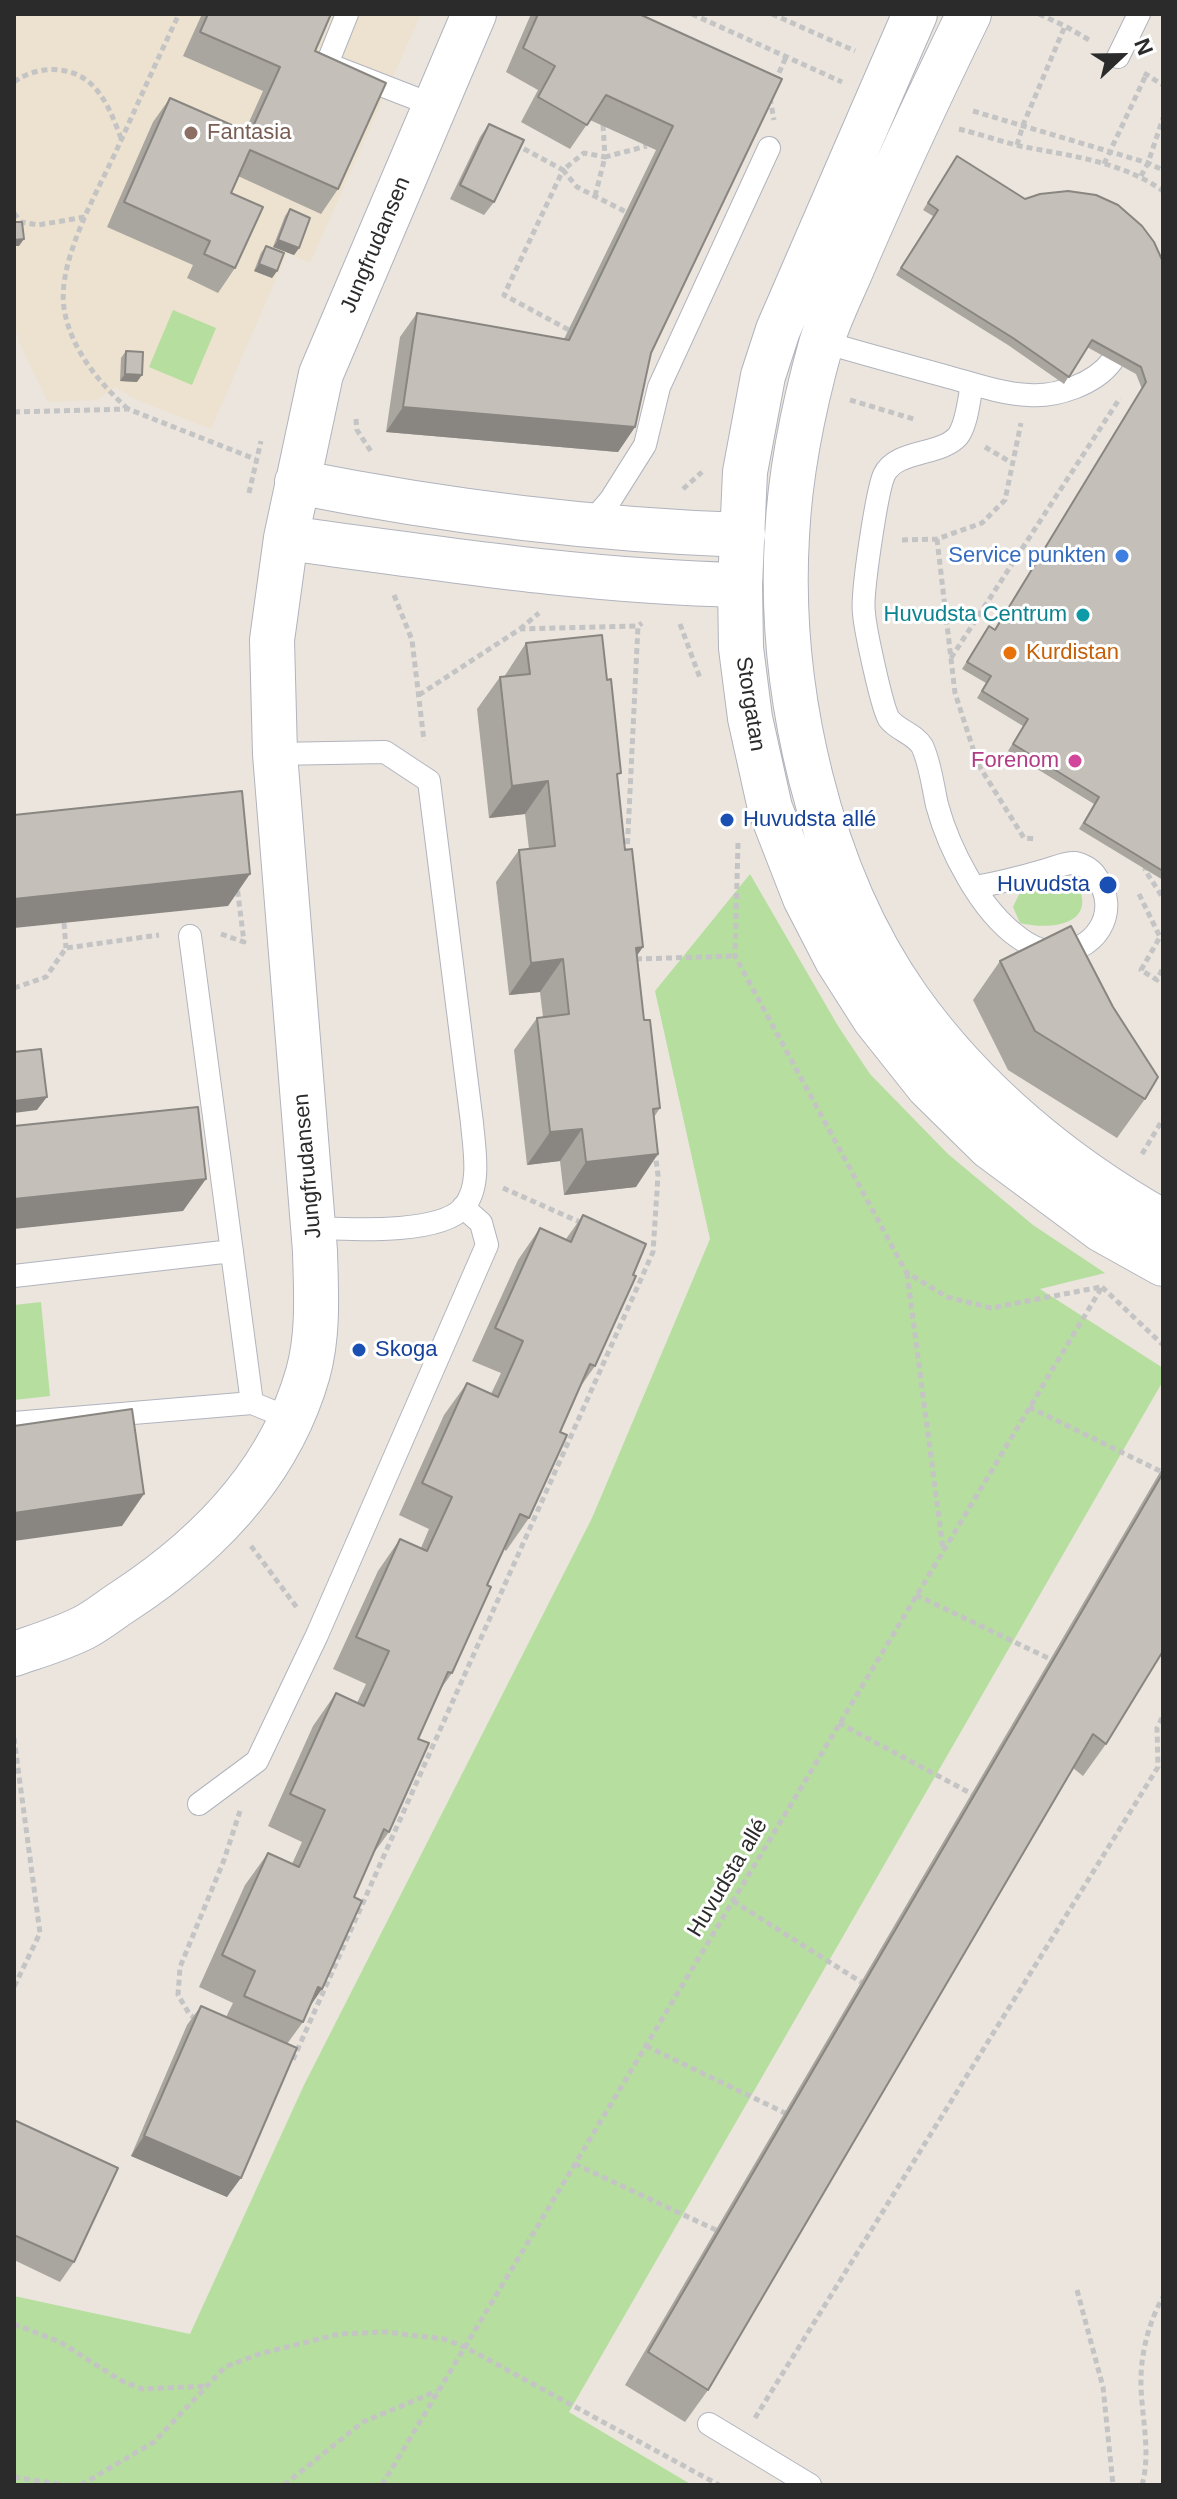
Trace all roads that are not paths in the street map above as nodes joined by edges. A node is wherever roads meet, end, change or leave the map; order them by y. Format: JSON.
{"nodes":[{"id":1,"x":347,"y":14,"type":"edge"},
{"id":2,"x":474,"y":14,"type":"edge"},
{"id":3,"x":915,"y":14,"type":"edge"},
{"id":4,"x":969,"y":14,"type":"edge"},
{"id":5,"x":1139,"y":14,"type":"edge"},
{"id":6,"x":1118,"y":57,"type":"road end"},
{"id":7,"x":435,"y":106,"type":"junction"},
{"id":8,"x":769,"y":148,"type":"edge"},
{"id":9,"x":778,"y":330,"type":"junction"},
{"id":10,"x":822,"y":342,"type":"junction"},
{"id":11,"x":1112,"y":361,"type":"edge"},
{"id":12,"x":972,"y":384,"type":"junction"},
{"id":13,"x":297,"y":482,"type":"junction"},
{"id":14,"x":588,"y":526,"type":"junction"},
{"id":15,"x":743,"y":535,"type":"junction"},
{"id":16,"x":286,"y":538,"type":"junction"},
{"id":17,"x":786,"y":539,"type":"junction"},
{"id":18,"x":740,"y":585,"type":"junction"},
{"id":19,"x":788,"y":586,"type":"junction"},
{"id":20,"x":275,"y":754,"type":"junction"},
{"id":21,"x":975,"y":887,"type":"junction"},
{"id":22,"x":190,"y":936,"type":"road end"},
{"id":23,"x":463,"y":1207,"type":"junction"},
{"id":24,"x":1163,"y":1222,"type":"edge"},
{"id":25,"x":312,"y":1228,"type":"junction"},
{"id":26,"x":232,"y":1251,"type":"junction"},
{"id":27,"x":1163,"y":1264,"type":"edge"},
{"id":28,"x":14,"y":1276,"type":"edge"},
{"id":29,"x":271,"y":1411,"type":"junction"},
{"id":30,"x":14,"y":1423,"type":"edge"},
{"id":31,"x":14,"y":1654,"type":"edge"},
{"id":32,"x":199,"y":1804,"type":"dead end"},
{"id":33,"x":709,"y":2424,"type":"edge"},
{"id":34,"x":810,"y":2485,"type":"edge"}],
"edges":[{"from":1,"to":7,"type":"lane"},
{"from":2,"to":7,"type":"street","name":"Jungfrudansen"},
{"from":3,"to":9,"type":"street","name":"Storgatan"},
{"from":4,"to":10,"type":"street","name":"Storgatan"},
{"from":5,"to":6,"type":"lane"},
{"from":7,"to":13,"type":"street","name":"Jungfrudansen"},
{"from":8,"to":14,"type":"lane"},
{"from":9,"to":10,"type":"lane"},
{"from":9,"to":15,"type":"street","name":"Storgatan"},
{"from":10,"to":12,"type":"lane"},
{"from":10,"to":17,"type":"street","name":"Storgatan"},
{"from":11,"to":12,"type":"lane"},
{"from":12,"to":21,"type":"lane"},
{"from":13,"to":14,"type":"street"},
{"from":13,"to":16,"type":"street","name":"Jungfrudansen"},
{"from":14,"to":15,"type":"street"},
{"from":15,"to":17,"type":"street"},
{"from":15,"to":18,"type":"street","name":"Storgatan"},
{"from":16,"to":18,"type":"street"},
{"from":16,"to":20,"type":"street","name":"Jungfrudansen"},
{"from":17,"to":19,"type":"street","name":"Storgatan"},
{"from":18,"to":19,"type":"street"},
{"from":18,"to":27,"type":"street","name":"Storgatan"},
{"from":19,"to":24,"type":"street","name":"Storgatan"},
{"from":20,"to":23,"type":"lane"},
{"from":20,"to":25,"type":"street","name":"Jungfrudansen"},
{"from":21,"to":21,"type":"lane"},
{"from":22,"to":26,"type":"lane"},
{"from":23,"to":25,"type":"lane"},
{"from":23,"to":32,"type":"lane"},
{"from":25,"to":29,"type":"street","name":"Jungfrudansen"},
{"from":26,"to":28,"type":"lane"},
{"from":26,"to":29,"type":"lane"},
{"from":29,"to":30,"type":"lane"},
{"from":29,"to":31,"type":"street","name":"Jungfrudansen"},
{"from":33,"to":34,"type":"lane"}]}
